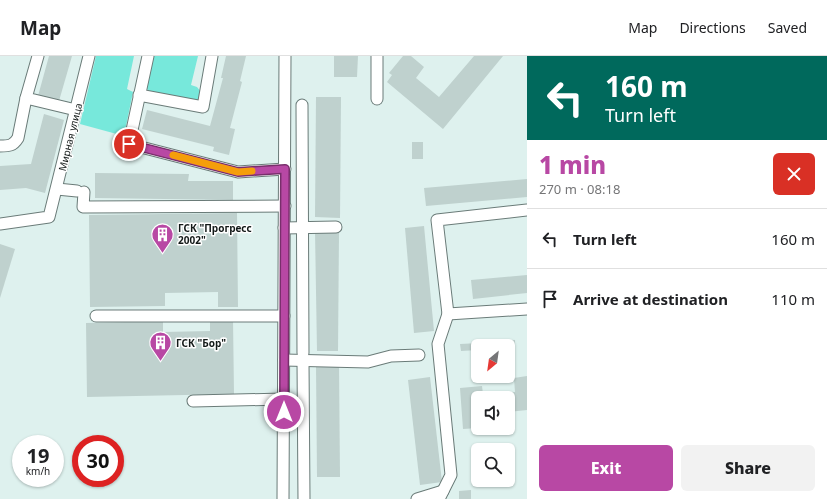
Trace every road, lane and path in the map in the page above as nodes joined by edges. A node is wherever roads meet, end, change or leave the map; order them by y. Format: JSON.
{"nodes":[{"id":1,"x":38,"y":56,"type":"edge"},
{"id":2,"x":90,"y":56,"type":"edge"},
{"id":3,"x":148,"y":56,"type":"edge"},
{"id":4,"x":212,"y":56,"type":"edge"},
{"id":5,"x":285,"y":56,"type":"edge"},
{"id":6,"x":377,"y":56,"type":"edge"},
{"id":7,"x":139,"y":95,"type":"junction"},
{"id":8,"x":26,"y":98,"type":"junction"},
{"id":9,"x":377,"y":99,"type":"dead end"},
{"id":10,"x":302,"y":104,"type":"dead end"},
{"id":11,"x":76,"y":110,"type":"junction"},
{"id":12,"x":0,"y":146,"type":"edge"},
{"id":13,"x":285,"y":169,"type":"junction"},
{"id":14,"x":57,"y":189,"type":"junction"},
{"id":15,"x":284,"y":206,"type":"junction"},
{"id":16,"x":527,"y":210,"type":"edge"},
{"id":17,"x":0,"y":224,"type":"edge"},
{"id":18,"x":336,"y":227,"type":"dead end"},
{"id":19,"x":284,"y":228,"type":"junction"},
{"id":20,"x":302,"y":228,"type":"junction"},
{"id":21,"x":527,"y":308,"type":"edge"},
{"id":22,"x":448,"y":314,"type":"junction"},
{"id":23,"x":96,"y":316,"type":"dead end"},
{"id":24,"x":284,"y":316,"type":"junction"},
{"id":25,"x":419,"y":355,"type":"dead end"},
{"id":26,"x":303,"y":357,"type":"junction"},
{"id":27,"x":284,"y":360,"type":"junction"},
{"id":28,"x":284,"y":399,"type":"junction"},
{"id":29,"x":193,"y":401,"type":"dead end"},
{"id":30,"x":441,"y":495,"type":"edge"},
{"id":31,"x":284,"y":499,"type":"edge"},
{"id":32,"x":304,"y":499,"type":"edge"},
{"id":33,"x":417,"y":499,"type":"edge"}],
"edges":[{"from":1,"to":8,"type":"street"},
{"from":2,"to":11,"type":"street","name":"Мирная улица"},
{"from":3,"to":7,"type":"street"},
{"from":4,"to":7,"type":"street"},
{"from":5,"to":13,"type":"street"},
{"from":6,"to":9,"type":"street"},
{"from":7,"to":13,"type":"street"},
{"from":8,"to":11,"type":"street"},
{"from":8,"to":12,"type":"street"},
{"from":10,"to":20,"type":"street"},
{"from":11,"to":14,"type":"street","name":"Мирная улица"},
{"from":13,"to":15,"type":"street"},
{"from":14,"to":15,"type":"street"},
{"from":14,"to":17,"type":"street","name":"Мирная улица"},
{"from":15,"to":19,"type":"street"},
{"from":16,"to":22,"type":"street"},
{"from":18,"to":20,"type":"street"},
{"from":19,"to":20,"type":"street"},
{"from":19,"to":24,"type":"street"},
{"from":20,"to":26,"type":"street"},
{"from":21,"to":22,"type":"street"},
{"from":22,"to":30,"type":"street"},
{"from":23,"to":24,"type":"street"},
{"from":24,"to":27,"type":"street"},
{"from":25,"to":26,"type":"street"},
{"from":26,"to":27,"type":"street"},
{"from":26,"to":32,"type":"street"},
{"from":27,"to":28,"type":"street"},
{"from":28,"to":29,"type":"street"},
{"from":28,"to":31,"type":"street"},
{"from":30,"to":33,"type":"street"}]}
